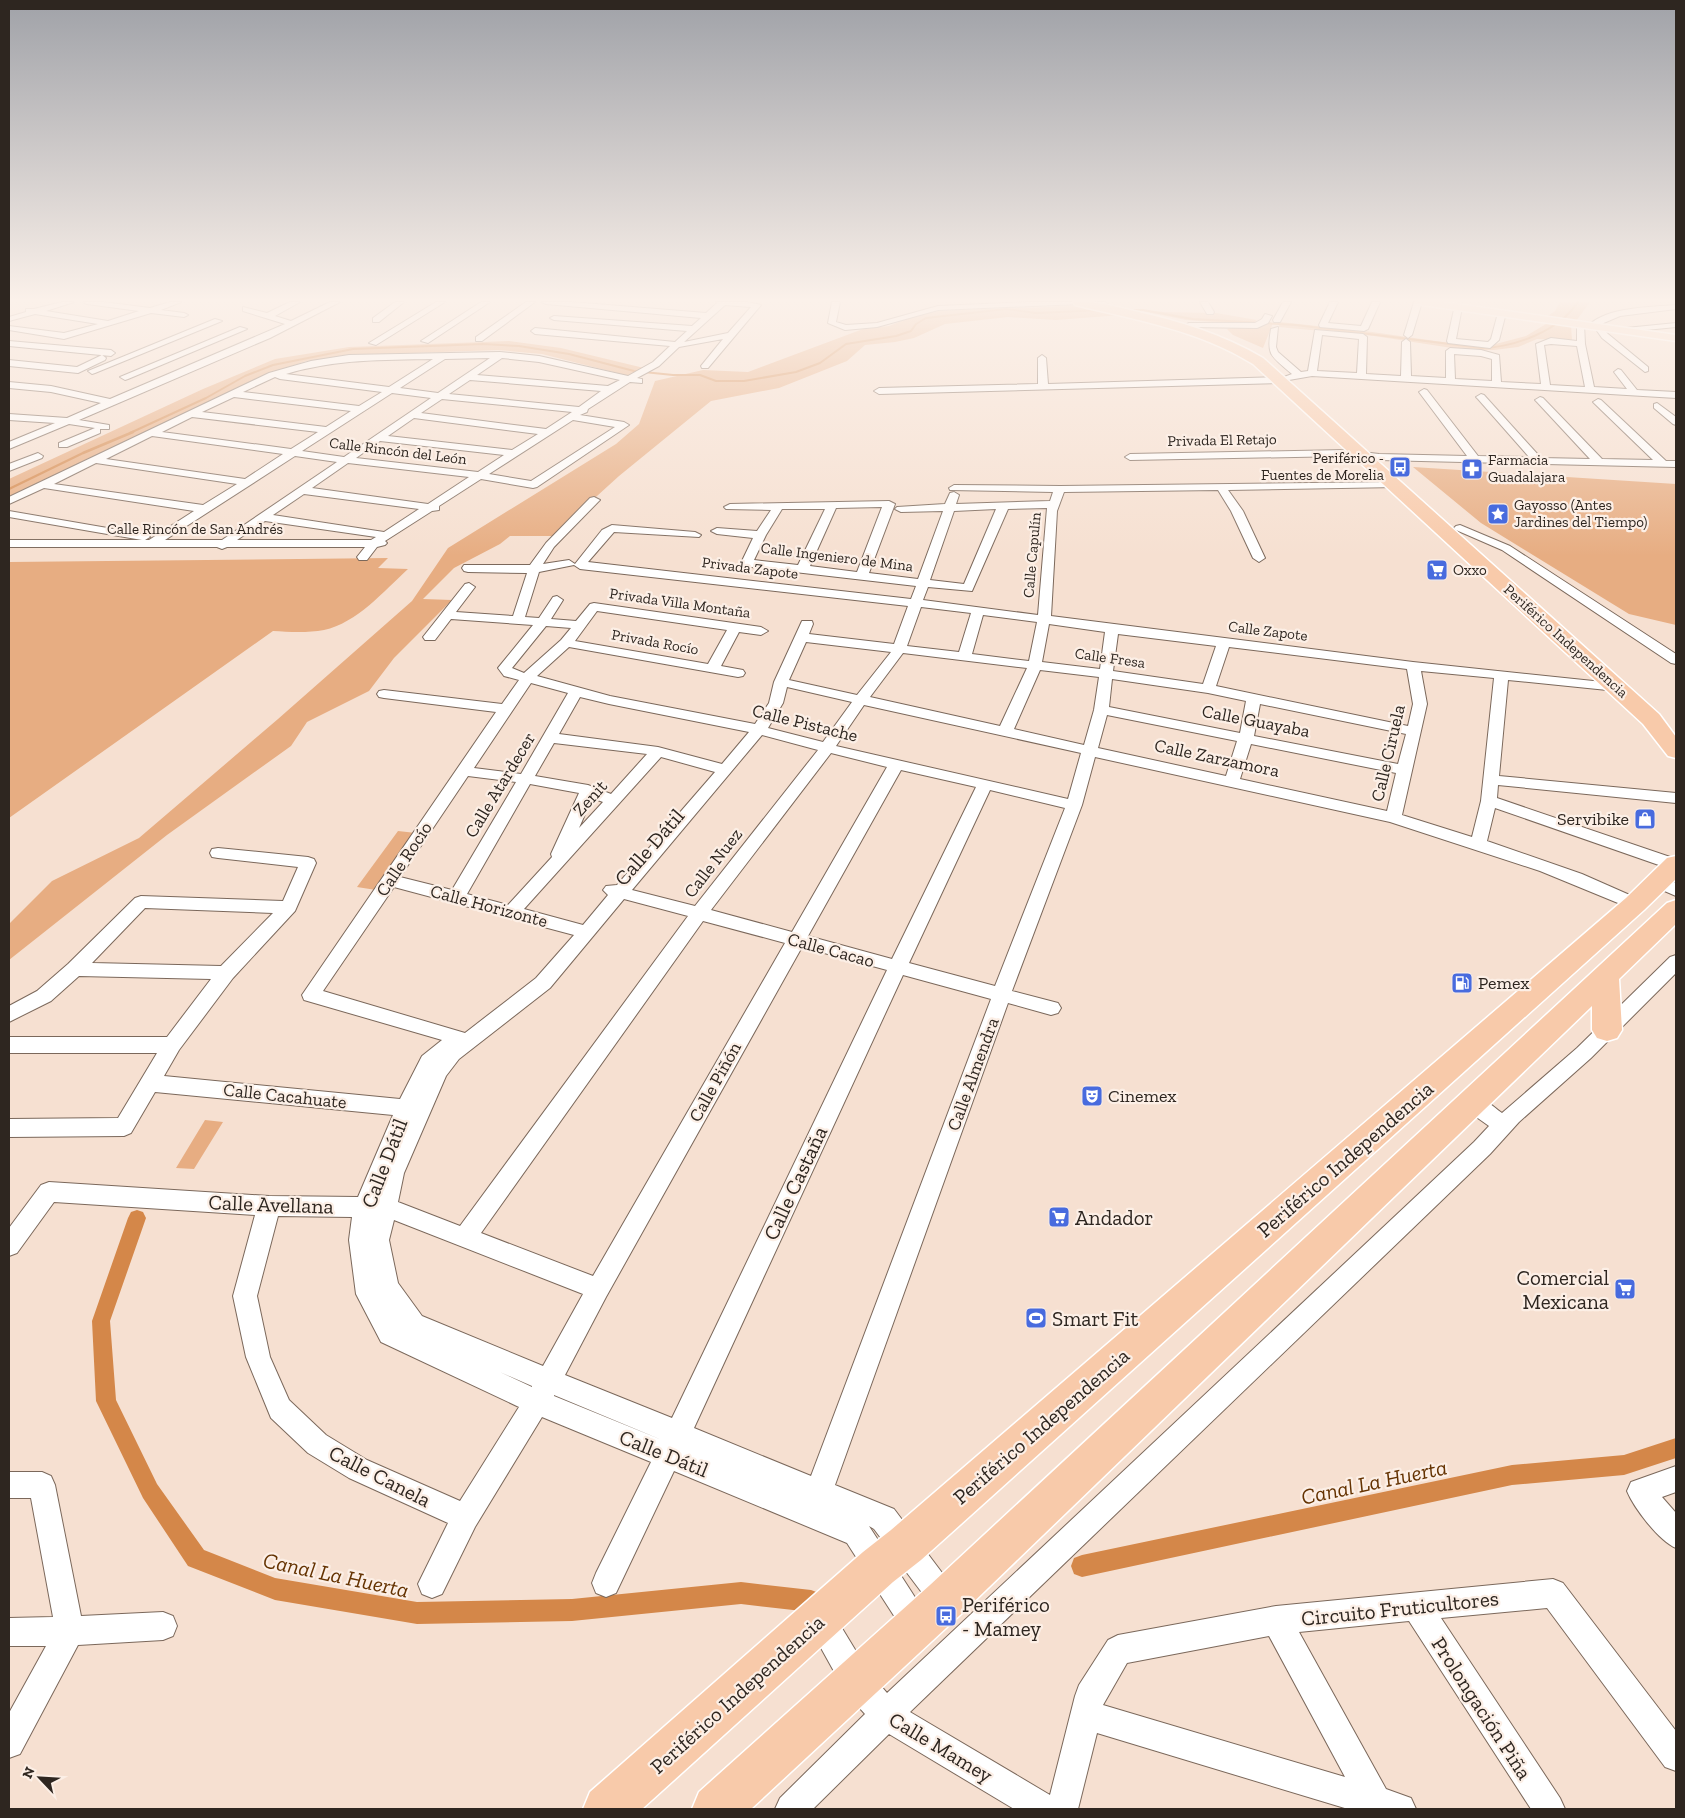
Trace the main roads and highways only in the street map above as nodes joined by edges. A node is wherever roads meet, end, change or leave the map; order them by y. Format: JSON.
{"nodes":[{"id":1,"x":1299,"y":387,"type":"edge"},
{"id":2,"x":1363,"y":453,"type":"junction"},
{"id":3,"x":1676,"y":725,"type":"edge"},
{"id":4,"x":1676,"y":751,"type":"edge"},
{"id":5,"x":1669,"y":881,"type":"edge"},
{"id":6,"x":1604,"y":978,"type":"junction"},
{"id":7,"x":1607,"y":1030,"type":"road end"},
{"id":8,"x":607,"y":1809,"type":"edge"},
{"id":9,"x":716,"y":1809,"type":"edge"}],
"edges":[{"from":1,"to":2,"type":"highway","name":"Periférico Independencia"},
{"from":2,"to":3,"type":"highway","name":"Periférico Independencia"},
{"from":2,"to":4,"type":"highway","name":"Periférico Independencia"},
{"from":5,"to":6,"type":"highway"},
{"from":5,"to":8,"type":"highway","name":"Periférico Independencia"},
{"from":6,"to":7,"type":"highway"},
{"from":6,"to":9,"type":"highway"}]}
